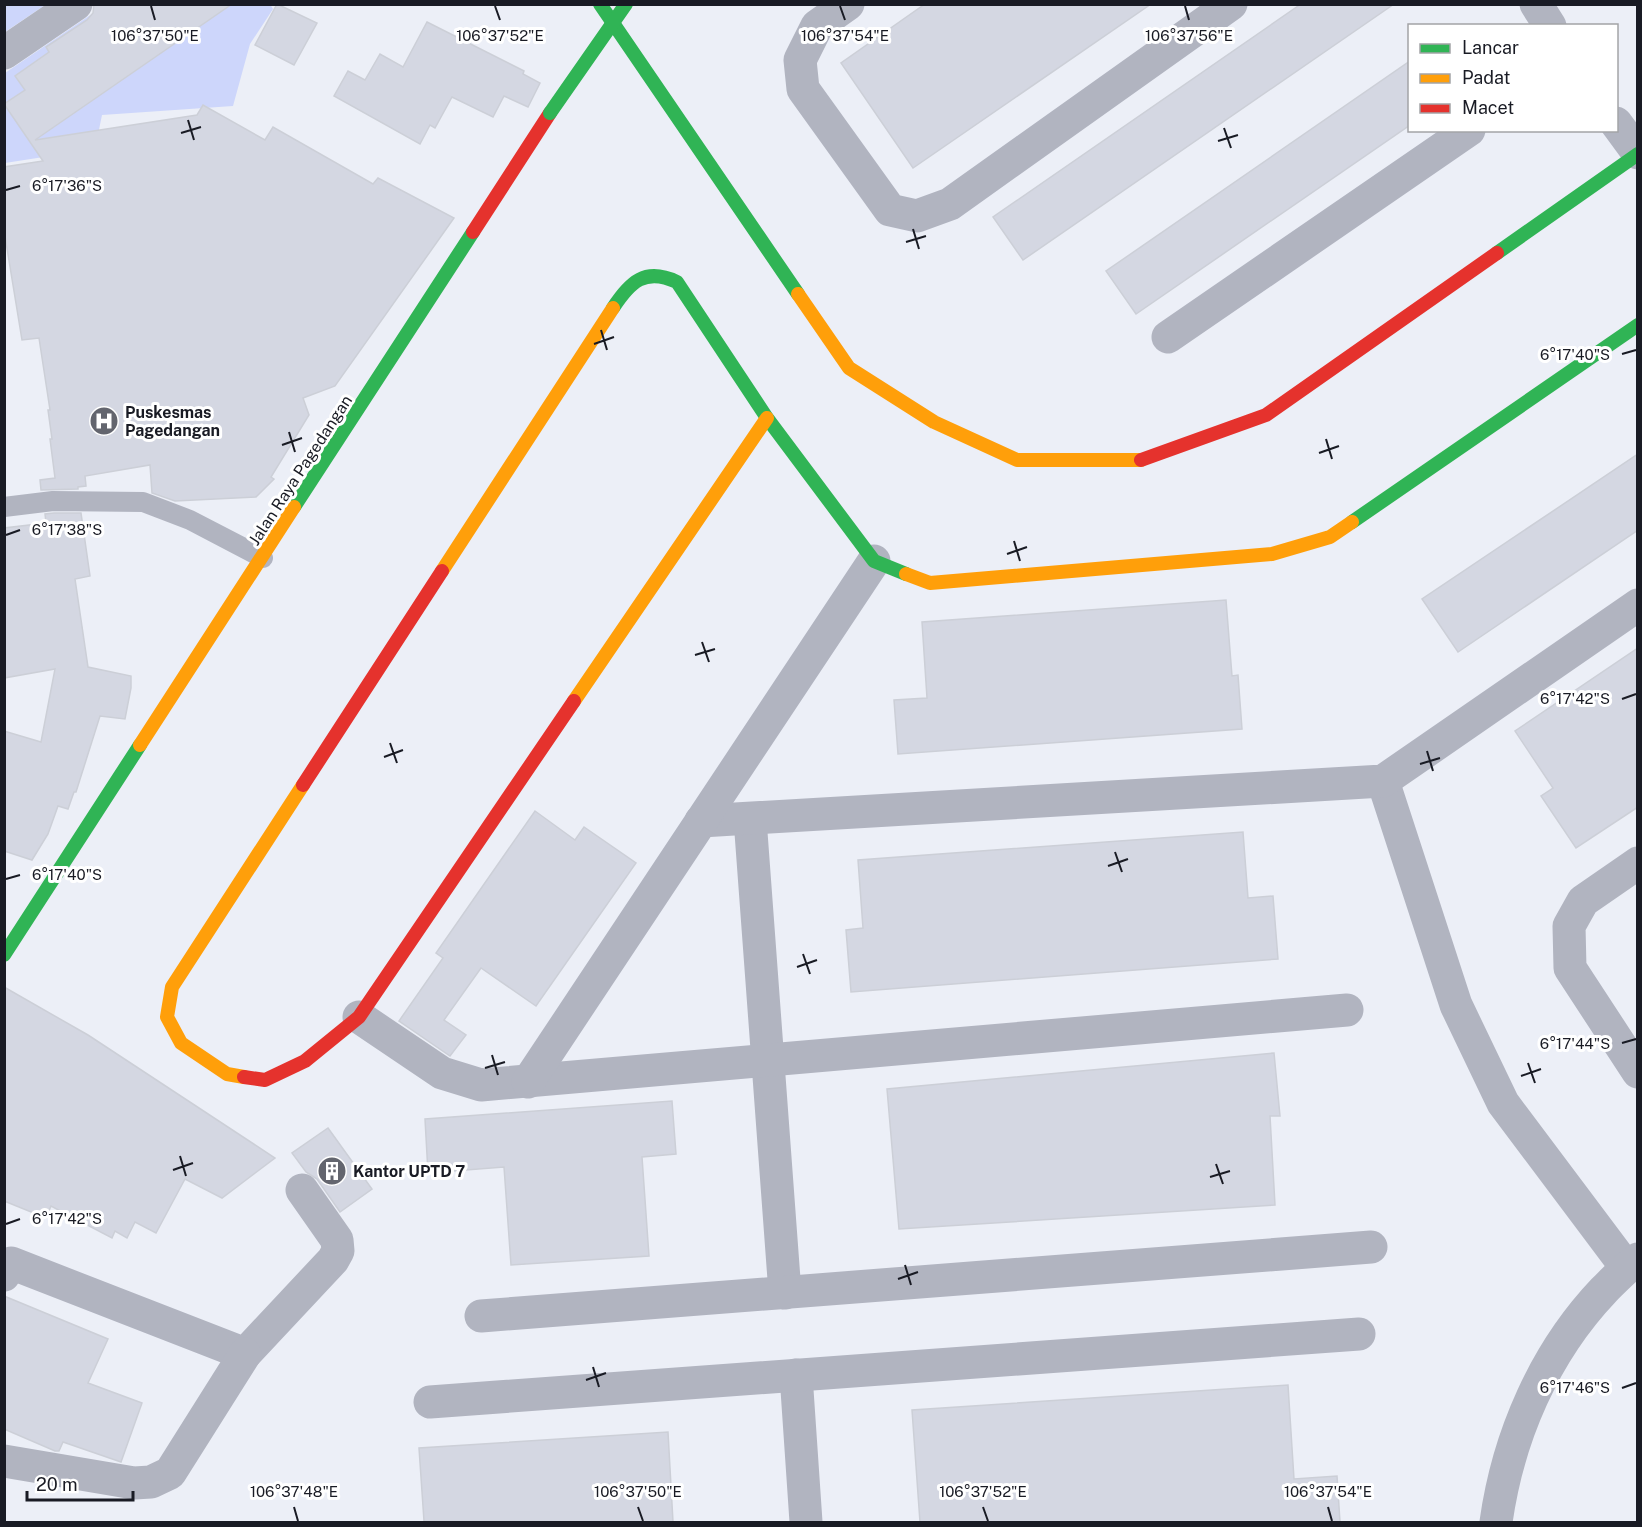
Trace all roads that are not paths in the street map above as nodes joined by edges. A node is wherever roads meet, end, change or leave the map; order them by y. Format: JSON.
{"nodes":[{"id":1,"x":76,"y":4,"type":"edge"},
{"id":2,"x":600,"y":4,"type":"edge"},
{"id":3,"x":626,"y":4,"type":"edge"},
{"id":4,"x":848,"y":4,"type":"edge"},
{"id":5,"x":1231,"y":4,"type":"edge"},
{"id":6,"x":1536,"y":4,"type":"edge"},
{"id":7,"x":1549,"y":24,"type":"edge"},
{"id":8,"x":4,"y":53,"type":"edge"},
{"id":9,"x":1618,"y":124,"type":"edge"},
{"id":10,"x":1466,"y":132,"type":"edge"},
{"id":11,"x":1638,"y":154,"type":"edge"},
{"id":12,"x":1638,"y":325,"type":"edge"},
{"id":13,"x":1168,"y":337,"type":"dead end"},
{"id":14,"x":767,"y":418,"type":"junction"},
{"id":15,"x":4,"y":507,"type":"edge"},
{"id":16,"x":263,"y":558,"type":"junction"},
{"id":17,"x":874,"y":561,"type":"junction"},
{"id":18,"x":1638,"y":605,"type":"edge"},
{"id":19,"x":1383,"y":781,"type":"junction"},
{"id":20,"x":750,"y":819,"type":"junction"},
{"id":21,"x":701,"y":821,"type":"junction"},
{"id":22,"x":1638,"y":863,"type":"edge"},
{"id":23,"x":4,"y":955,"type":"edge"},
{"id":24,"x":1347,"y":1010,"type":"dead end"},
{"id":25,"x":359,"y":1017,"type":"junction"},
{"id":26,"x":768,"y":1061,"type":"junction"},
{"id":27,"x":1638,"y":1072,"type":"edge"},
{"id":28,"x":528,"y":1082,"type":"junction"},
{"id":29,"x":302,"y":1190,"type":"dead end"},
{"id":30,"x":1371,"y":1246,"type":"dead end"},
{"id":31,"x":1632,"y":1263,"type":"edge"},
{"id":32,"x":4,"y":1275,"type":"edge"},
{"id":33,"x":785,"y":1293,"type":"junction"},
{"id":34,"x":481,"y":1316,"type":"dead end"},
{"id":35,"x":1359,"y":1334,"type":"dead end"},
{"id":36,"x":245,"y":1354,"type":"junction"},
{"id":37,"x":796,"y":1375,"type":"junction"},
{"id":38,"x":430,"y":1402,"type":"dead end"},
{"id":39,"x":4,"y":1461,"type":"edge"},
{"id":40,"x":806,"y":1522,"type":"edge"},
{"id":41,"x":1496,"y":1522,"type":"edge"}],
"edges":[{"from":1,"to":8,"type":"street"},
{"from":2,"to":11,"type":"street"},
{"from":3,"to":16,"type":"street","name":"Jalan Raya Pagedangan","bridge":true},
{"from":4,"to":5,"type":"street"},
{"from":6,"to":7,"type":"street"},
{"from":9,"to":11,"type":"street"},
{"from":10,"to":13,"type":"street"},
{"from":12,"to":17,"type":"street"},
{"from":14,"to":17,"type":"street"},
{"from":14,"to":25,"type":"street"},
{"from":14,"to":25,"type":"street"},
{"from":15,"to":16,"type":"lane"},
{"from":16,"to":23,"type":"street","name":"Jalan Raya Pagedangan"},
{"from":17,"to":21,"type":"street"},
{"from":18,"to":19,"type":"street"},
{"from":19,"to":20,"type":"street"},
{"from":19,"to":31,"type":"street"},
{"from":20,"to":21,"type":"street"},
{"from":20,"to":26,"type":"street"},
{"from":21,"to":28,"type":"street"},
{"from":22,"to":27,"type":"street"},
{"from":24,"to":26,"type":"street"},
{"from":25,"to":28,"type":"street"},
{"from":26,"to":28,"type":"street"},
{"from":26,"to":33,"type":"street"},
{"from":29,"to":36,"type":"street"},
{"from":30,"to":33,"type":"street"},
{"from":31,"to":41,"type":"street"},
{"from":32,"to":36,"type":"street"},
{"from":33,"to":34,"type":"street"},
{"from":35,"to":37,"type":"street"},
{"from":36,"to":39,"type":"street"},
{"from":37,"to":38,"type":"street"},
{"from":37,"to":40,"type":"street"}]}
